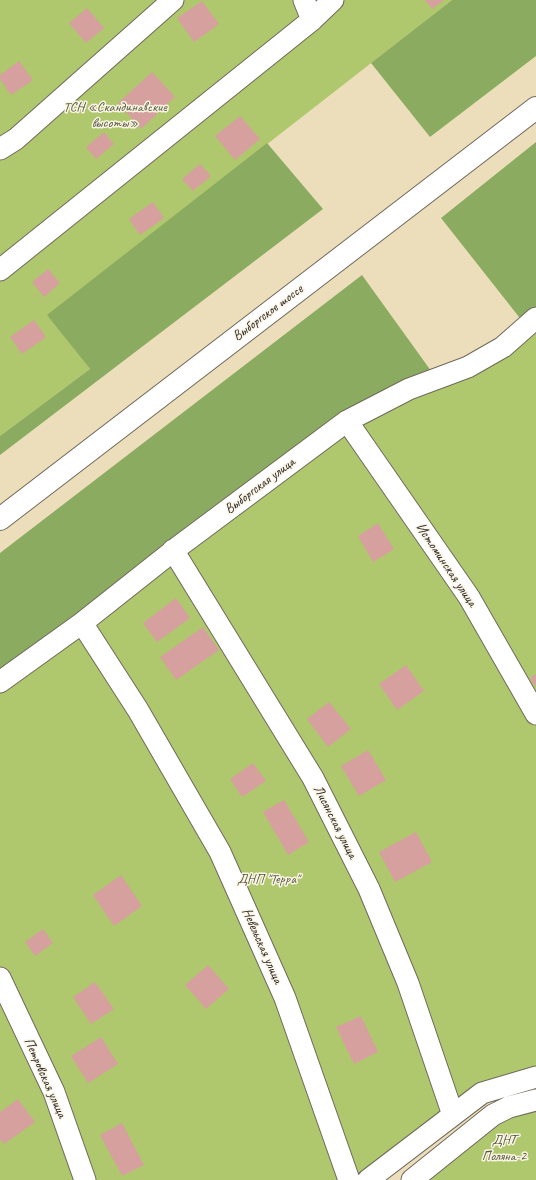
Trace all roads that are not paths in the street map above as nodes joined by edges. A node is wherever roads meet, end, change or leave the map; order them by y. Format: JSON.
{"nodes":[{"id":1,"x":173,"y":0,"type":"edge"},
{"id":2,"x":304,"y":0,"type":"edge"},
{"id":3,"x":333,"y":0,"type":"edge"},
{"id":4,"x":312,"y":20,"type":"junction"},
{"id":5,"x":536,"y":108,"type":"edge"},
{"id":6,"x":0,"y":149,"type":"edge"},
{"id":7,"x":0,"y":270,"type":"edge"},
{"id":8,"x":536,"y":318,"type":"edge"},
{"id":9,"x":347,"y":421,"type":"junction"},
{"id":10,"x":0,"y":519,"type":"edge"},
{"id":11,"x":173,"y":550,"type":"junction"},
{"id":12,"x":82,"y":623,"type":"junction"},
{"id":13,"x":0,"y":682,"type":"edge"},
{"id":14,"x":536,"y":714,"type":"edge"},
{"id":15,"x":0,"y":978,"type":"edge"},
{"id":16,"x":536,"y":1077,"type":"edge"},
{"id":17,"x":536,"y":1100,"type":"edge"},
{"id":18,"x":453,"y":1115,"type":"junction"},
{"id":19,"x":86,"y":1180,"type":"edge"},
{"id":20,"x":349,"y":1180,"type":"edge"},
{"id":21,"x":368,"y":1180,"type":"edge"},
{"id":22,"x":412,"y":1180,"type":"edge"}],
"edges":[{"from":1,"to":6,"type":"street"},
{"from":2,"to":4,"type":"street"},
{"from":3,"to":4,"type":"street"},
{"from":4,"to":7,"type":"street"},
{"from":5,"to":10,"type":"main road","name":"Выборгское шоссе"},
{"from":8,"to":9,"type":"street","name":"Выборгская улица"},
{"from":9,"to":11,"type":"street","name":"Выборгская улица"},
{"from":9,"to":14,"type":"street","name":"Истоминская улица"},
{"from":11,"to":12,"type":"street","name":"Выборгская улица"},
{"from":11,"to":18,"type":"street","name":"Лисянская улица"},
{"from":12,"to":13,"type":"street","name":"Выборгская улица"},
{"from":12,"to":20,"type":"street","name":"Невельская улица"},
{"from":15,"to":19,"type":"street","name":"Петровская улица"},
{"from":16,"to":18,"type":"street"},
{"from":17,"to":22,"type":"street"},
{"from":18,"to":21,"type":"street"}]}
